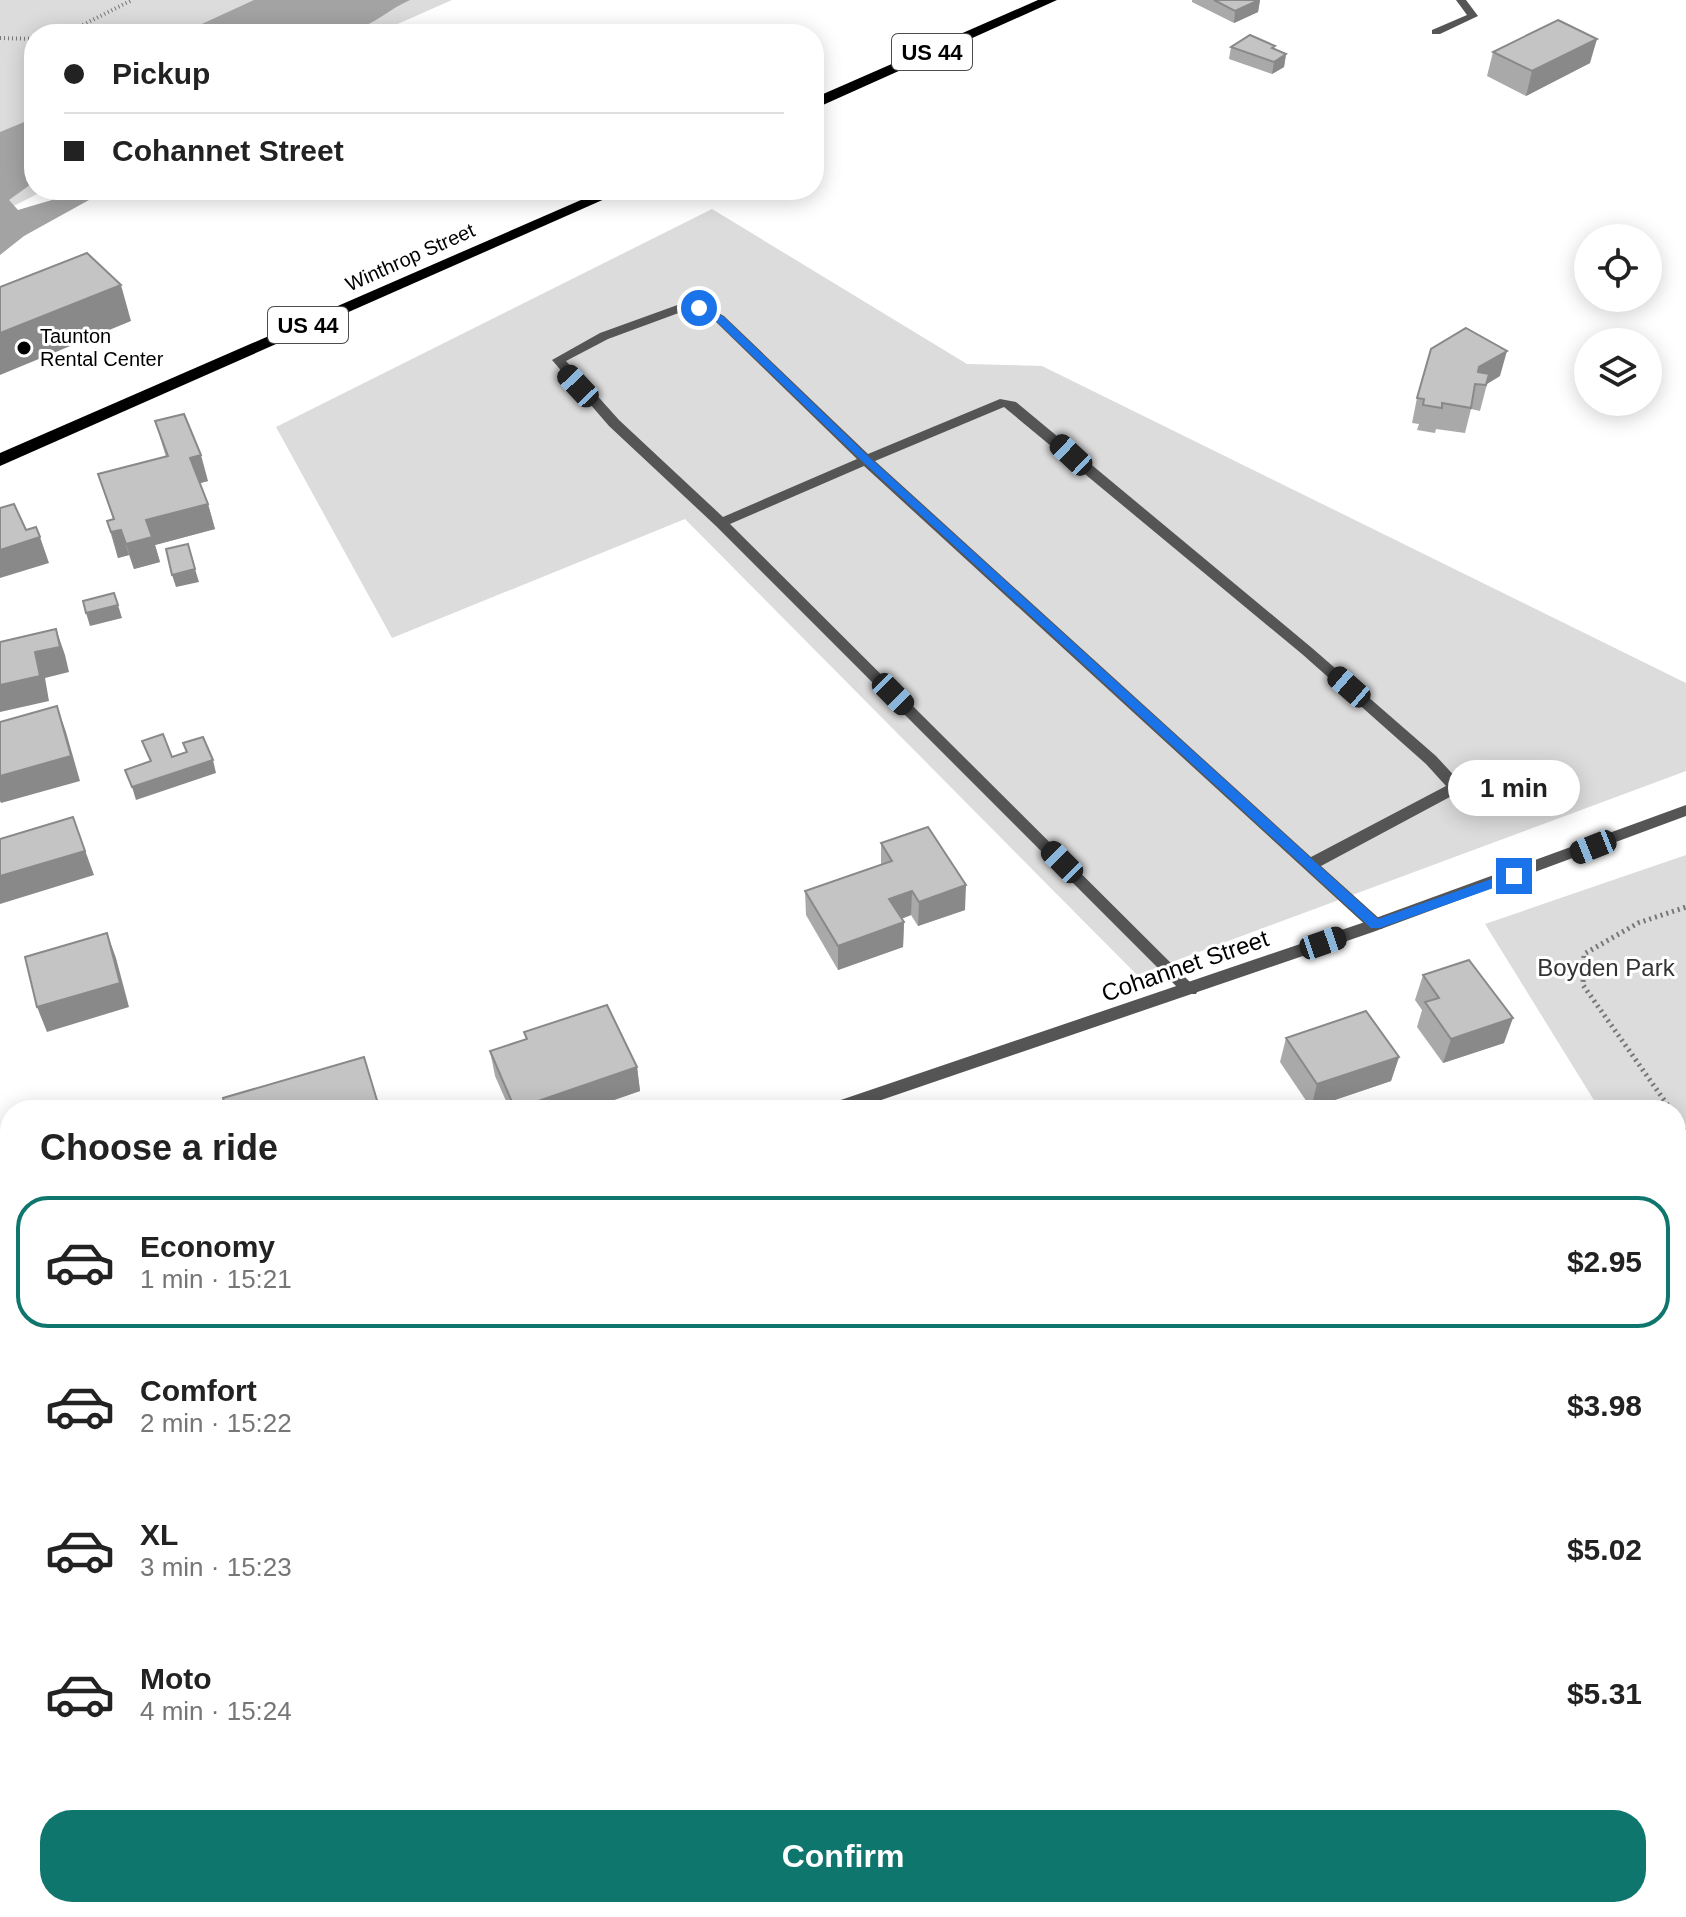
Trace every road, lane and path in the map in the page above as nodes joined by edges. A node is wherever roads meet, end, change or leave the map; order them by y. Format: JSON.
{"nodes":[{"id":1,"x":132,"y":0,"type":"edge"},
{"id":2,"x":1050,"y":0,"type":"edge"},
{"id":3,"x":1461,"y":0,"type":"edge"},
{"id":4,"x":85,"y":24,"type":"edge"},
{"id":5,"x":1436,"y":32,"type":"dead end"},
{"id":6,"x":0,"y":38,"type":"edge"},
{"id":7,"x":24,"y":39,"type":"edge"},
{"id":8,"x":824,"y":100,"type":"edge"},
{"id":9,"x":594,"y":200,"type":"edge"},
{"id":10,"x":0,"y":460,"type":"edge"},
{"id":11,"x":866,"y":460,"type":"junction"},
{"id":12,"x":721,"y":523,"type":"junction"},
{"id":13,"x":1686,"y":810,"type":"edge"},
{"id":14,"x":1310,"y":865,"type":"junction"},
{"id":15,"x":1686,"y":907,"type":"edge"},
{"id":16,"x":1376,"y":925,"type":"junction"},
{"id":17,"x":1190,"y":990,"type":"junction"},
{"id":18,"x":862,"y":1100,"type":"edge"},
{"id":19,"x":1664,"y":1100,"type":"edge"}],
"edges":[{"from":1,"to":4,"type":"path"},
{"from":2,"to":8,"type":"highway","number":"US 44"},
{"from":3,"to":5,"type":"street"},
{"from":6,"to":7,"type":"path"},
{"from":9,"to":10,"type":"highway","name":"Winthrop Street","number":"US 44"},
{"from":11,"to":12,"type":"street"},
{"from":11,"to":12,"type":"street"},
{"from":11,"to":14,"type":"street"},
{"from":11,"to":14,"type":"street"},
{"from":12,"to":17,"type":"street"},
{"from":13,"to":16,"type":"street","name":"Cohannet Street"},
{"from":14,"to":16,"type":"street"},
{"from":15,"to":19,"type":"path"},
{"from":16,"to":17,"type":"street","name":"Cohannet Street"},
{"from":17,"to":18,"type":"street","name":"Cohannet Street"}]}
